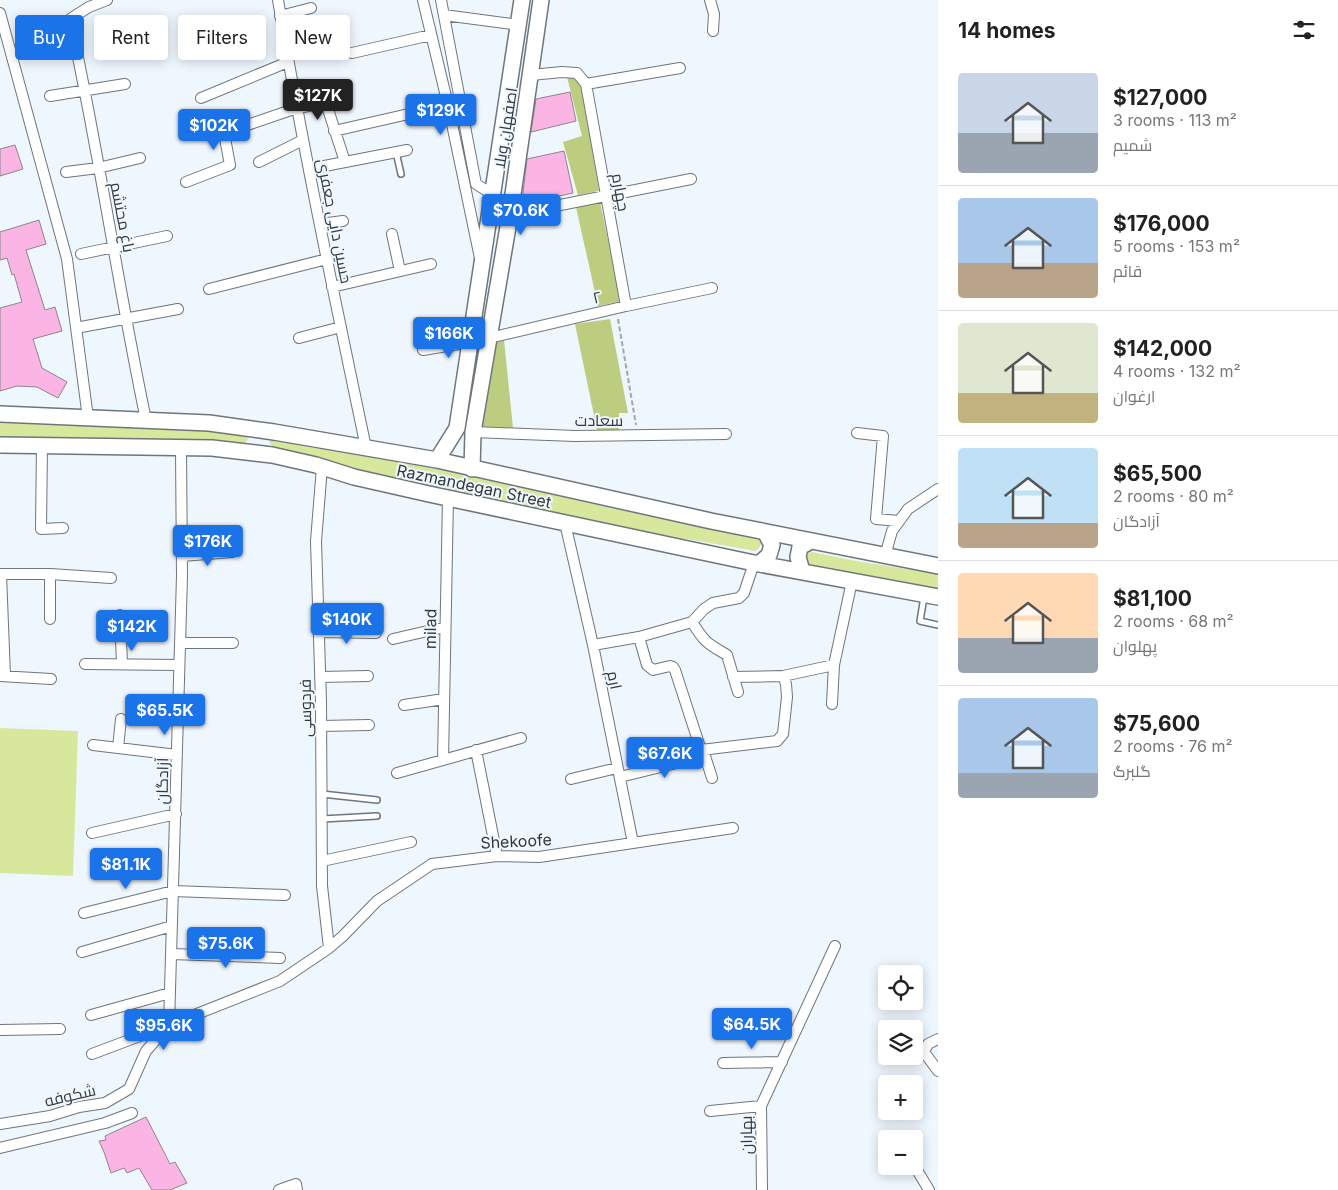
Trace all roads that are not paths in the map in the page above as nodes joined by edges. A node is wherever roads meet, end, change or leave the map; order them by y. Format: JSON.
{"nodes":[{"id":1,"x":107,"y":0,"type":"edge"},
{"id":2,"x":278,"y":0,"type":"edge"},
{"id":3,"x":423,"y":0,"type":"edge"},
{"id":4,"x":441,"y":0,"type":"edge"},
{"id":5,"x":522,"y":0,"type":"edge"},
{"id":6,"x":542,"y":0,"type":"edge"},
{"id":7,"x":710,"y":0,"type":"edge"},
{"id":8,"x":88,"y":4,"type":"edge"},
{"id":9,"x":311,"y":8,"type":"dead end"},
{"id":10,"x":0,"y":13,"type":"edge"},
{"id":11,"x":444,"y":14,"type":"junction"},
{"id":12,"x":280,"y":15,"type":"edge"},
{"id":13,"x":284,"y":15,"type":"edge"},
{"id":14,"x":519,"y":25,"type":"junction"},
{"id":15,"x":713,"y":31,"type":"dead end"},
{"id":16,"x":432,"y":35,"type":"junction"},
{"id":17,"x":352,"y":53,"type":"dead end"},
{"id":18,"x":288,"y":62,"type":"joint"},
{"id":19,"x":680,"y":68,"type":"dead end"},
{"id":20,"x":532,"y":75,"type":"junction"},
{"id":21,"x":125,"y":84,"type":"dead end"},
{"id":22,"x":586,"y":84,"type":"junction"},
{"id":23,"x":85,"y":90,"type":"junction"},
{"id":24,"x":50,"y":96,"type":"dead end"},
{"id":25,"x":201,"y":98,"type":"dead end"},
{"id":26,"x":448,"y":105,"type":"junction"},
{"id":27,"x":297,"y":108,"type":"junction"},
{"id":28,"x":334,"y":132,"type":"junction"},
{"id":29,"x":303,"y":140,"type":"junction"},
{"id":30,"x":407,"y":150,"type":"dead end"},
{"id":31,"x":396,"y":152,"type":"junction"},
{"id":32,"x":140,"y":158,"type":"dead end"},
{"id":33,"x":259,"y":162,"type":"dead end"},
{"id":34,"x":345,"y":162,"type":"junction"},
{"id":35,"x":98,"y":168,"type":"junction"},
{"id":36,"x":309,"y":169,"type":"junction"},
{"id":37,"x":66,"y":172,"type":"dead end"},
{"id":38,"x":401,"y":174,"type":"dead end"},
{"id":39,"x":691,"y":179,"type":"dead end"},
{"id":40,"x":186,"y":182,"type":"dead end"},
{"id":41,"x":492,"y":194,"type":"junction"},
{"id":42,"x":606,"y":195,"type":"junction"},
{"id":43,"x":510,"y":215,"type":"junction"},
{"id":44,"x":343,"y":221,"type":"dead end"},
{"id":45,"x":320,"y":224,"type":"junction"},
{"id":46,"x":392,"y":234,"type":"dead end"},
{"id":47,"x":167,"y":236,"type":"dead end"},
{"id":48,"x":114,"y":247,"type":"junction"},
{"id":49,"x":81,"y":254,"type":"dead end"},
{"id":50,"x":327,"y":259,"type":"junction"},
{"id":51,"x":431,"y":264,"type":"dead end"},
{"id":52,"x":482,"y":268,"type":"junction"},
{"id":53,"x":400,"y":271,"type":"junction"},
{"id":54,"x":332,"y":287,"type":"junction"},
{"id":55,"x":712,"y":288,"type":"dead end"},
{"id":56,"x":209,"y":289,"type":"dead end"},
{"id":57,"x":621,"y":307,"type":"junction"},
{"id":58,"x":178,"y":309,"type":"dead end"},
{"id":59,"x":125,"y":320,"type":"junction"},
{"id":60,"x":81,"y":327,"type":"dead end"},
{"id":61,"x":341,"y":328,"type":"junction"},
{"id":62,"x":299,"y":338,"type":"dead end"},
{"id":63,"x":489,"y":338,"type":"junction"},
{"id":64,"x":471,"y":342,"type":"junction"},
{"id":65,"x":423,"y":350,"type":"dead end"},
{"id":66,"x":0,"y":414,"type":"edge"},
{"id":67,"x":88,"y":418,"type":"junction"},
{"id":68,"x":146,"y":420,"type":"junction"},
{"id":69,"x":474,"y":432,"type":"junction"},
{"id":70,"x":857,"y":433,"type":"dead end"},
{"id":71,"x":726,"y":434,"type":"dead end"},
{"id":72,"x":0,"y":445,"type":"edge"},
{"id":73,"x":42,"y":445,"type":"junction"},
{"id":74,"x":181,"y":448,"type":"junction"},
{"id":75,"x":366,"y":448,"type":"junction"},
{"id":76,"x":437,"y":460,"type":"junction"},
{"id":77,"x":322,"y":467,"type":"junction"},
{"id":78,"x":472,"y":469,"type":"junction"},
{"id":79,"x":938,"y":489,"type":"edge"},
{"id":80,"x":448,"y":498,"type":"junction"},
{"id":81,"x":899,"y":521,"type":"junction"},
{"id":82,"x":565,"y":523,"type":"junction"},
{"id":83,"x":63,"y":528,"type":"dead end"},
{"id":84,"x":765,"y":532,"type":"junction"},
{"id":85,"x":811,"y":541,"type":"junction"},
{"id":86,"x":232,"y":552,"type":"dead end"},
{"id":87,"x":182,"y":556,"type":"junction"},
{"id":88,"x":884,"y":556,"type":"junction"},
{"id":89,"x":757,"y":563,"type":"junction"},
{"id":90,"x":938,"y":566,"type":"edge"},
{"id":91,"x":802,"y":571,"type":"junction"},
{"id":92,"x":0,"y":574,"type":"edge"},
{"id":93,"x":50,"y":574,"type":"junction"},
{"id":94,"x":111,"y":578,"type":"dead end"},
{"id":95,"x":852,"y":581,"type":"junction"},
{"id":96,"x":931,"y":595,"type":"edge"},
{"id":97,"x":120,"y":615,"type":"dead end"},
{"id":98,"x":50,"y":619,"type":"dead end"},
{"id":99,"x":692,"y":622,"type":"junction"},
{"id":100,"x":938,"y":625,"type":"edge"},
{"id":101,"x":445,"y":627,"type":"junction"},
{"id":102,"x":1,"y":629,"type":"edge"},
{"id":103,"x":319,"y":632,"type":"junction"},
{"id":104,"x":376,"y":633,"type":"dead end"},
{"id":105,"x":639,"y":636,"type":"junction"},
{"id":106,"x":392,"y":638,"type":"dead end"},
{"id":107,"x":180,"y":643,"type":"junction"},
{"id":108,"x":233,"y":643,"type":"dead end"},
{"id":109,"x":593,"y":645,"type":"junction"},
{"id":110,"x":85,"y":664,"type":"dead end"},
{"id":111,"x":122,"y":664,"type":"junction"},
{"id":112,"x":179,"y":665,"type":"junction"},
{"id":113,"x":834,"y":665,"type":"junction"},
{"id":114,"x":2,"y":676,"type":"edge"},
{"id":115,"x":368,"y":676,"type":"dead end"},
{"id":116,"x":783,"y":676,"type":"junction"},
{"id":117,"x":320,"y":677,"type":"junction"},
{"id":118,"x":733,"y":677,"type":"junction"},
{"id":119,"x":51,"y":679,"type":"dead end"},
{"id":120,"x":738,"y":692,"type":"dead end"},
{"id":121,"x":444,"y":699,"type":"junction"},
{"id":122,"x":832,"y":704,"type":"dead end"},
{"id":123,"x":404,"y":705,"type":"dead end"},
{"id":124,"x":121,"y":719,"type":"dead end"},
{"id":125,"x":368,"y":724,"type":"dead end"},
{"id":126,"x":321,"y":726,"type":"junction"},
{"id":127,"x":521,"y":738,"type":"dead end"},
{"id":128,"x":93,"y":745,"type":"dead end"},
{"id":129,"x":118,"y":748,"type":"junction"},
{"id":130,"x":476,"y":750,"type":"junction"},
{"id":131,"x":703,"y":753,"type":"junction"},
{"id":132,"x":177,"y":755,"type":"junction"},
{"id":133,"x":443,"y":760,"type":"junction"},
{"id":134,"x":618,"y":772,"type":"junction"},
{"id":135,"x":397,"y":773,"type":"dead end"},
{"id":136,"x":712,"y":778,"type":"dead end"},
{"id":137,"x":571,"y":779,"type":"dead end"},
{"id":138,"x":321,"y":794,"type":"junction"},
{"id":139,"x":377,"y":800,"type":"dead end"},
{"id":140,"x":176,"y":814,"type":"junction"},
{"id":141,"x":377,"y":816,"type":"dead end"},
{"id":142,"x":321,"y":819,"type":"junction"},
{"id":143,"x":733,"y":828,"type":"dead end"},
{"id":144,"x":92,"y":833,"type":"dead end"},
{"id":145,"x":411,"y":842,"type":"dead end"},
{"id":146,"x":633,"y":843,"type":"junction"},
{"id":147,"x":498,"y":856,"type":"junction"},
{"id":148,"x":322,"y":861,"type":"junction"},
{"id":149,"x":174,"y":891,"type":"junction"},
{"id":150,"x":285,"y":895,"type":"dead end"},
{"id":151,"x":84,"y":913,"type":"dead end"},
{"id":152,"x":172,"y":926,"type":"junction"},
{"id":153,"x":836,"y":946,"type":"dead end"},
{"id":154,"x":329,"y":948,"type":"junction"},
{"id":155,"x":82,"y":952,"type":"dead end"},
{"id":156,"x":172,"y":954,"type":"junction"},
{"id":157,"x":280,"y":958,"type":"dead end"},
{"id":158,"x":170,"y":993,"type":"junction"},
{"id":159,"x":91,"y":1015,"type":"dead end"},
{"id":160,"x":169,"y":1025,"type":"junction"},
{"id":161,"x":60,"y":1029,"type":"dead end"},
{"id":162,"x":0,"y":1030,"type":"edge"},
{"id":163,"x":938,"y":1039,"type":"edge"},
{"id":164,"x":92,"y":1054,"type":"dead end"},
{"id":165,"x":782,"y":1062,"type":"junction"},
{"id":166,"x":723,"y":1063,"type":"dead end"},
{"id":167,"x":938,"y":1071,"type":"edge"},
{"id":168,"x":761,"y":1106,"type":"junction"},
{"id":169,"x":710,"y":1111,"type":"dead end"},
{"id":170,"x":132,"y":1113,"type":"dead end"},
{"id":171,"x":0,"y":1124,"type":"edge"},
{"id":172,"x":0,"y":1148,"type":"edge"},
{"id":173,"x":920,"y":1175,"type":"edge"},
{"id":174,"x":296,"y":1187,"type":"edge"},
{"id":175,"x":279,"y":1190,"type":"edge"},
{"id":176,"x":762,"y":1190,"type":"edge"},
{"id":177,"x":929,"y":1190,"type":"edge"}],
"edges":[{"from":1,"to":8,"type":"street"},
{"from":2,"to":12,"type":"street","name":"حسین دایی جعفری"},
{"from":3,"to":16,"type":"street"},
{"from":4,"to":11,"type":"street"},
{"from":5,"to":14,"type":"main road"},
{"from":6,"to":20,"type":"main road","name":"اصفهان ویلا"},
{"from":7,"to":15,"type":"street"},
{"from":8,"to":23,"type":"street","name":"باغ محتشم"},
{"from":9,"to":13,"type":"street"},
{"from":10,"to":67,"type":"street"},
{"from":11,"to":14,"type":"street"},
{"from":11,"to":41,"type":"street"},
{"from":14,"to":41,"type":"main road"},
{"from":16,"to":17,"type":"street"},
{"from":16,"to":26,"type":"street"},
{"from":18,"to":25,"type":"street"},
{"from":18,"to":27,"type":"street","name":"حسین دایی جعفری"},
{"from":19,"to":22,"type":"street"},
{"from":20,"to":22,"type":"street"},
{"from":20,"to":43,"type":"main road","name":"اصفهان ویلا"},
{"from":21,"to":23,"type":"street"},
{"from":22,"to":42,"type":"street","name":"چهارم"},
{"from":23,"to":24,"type":"street"},
{"from":23,"to":35,"type":"street","name":"باغ محتشم"},
{"from":26,"to":28,"type":"street"},
{"from":26,"to":52,"type":"street"},
{"from":27,"to":28,"type":"street"},
{"from":27,"to":29,"type":"street","name":"حسین دایی جعفری"},
{"from":27,"to":40,"type":"street"},
{"from":28,"to":34,"type":"street"},
{"from":29,"to":33,"type":"street"},
{"from":29,"to":36,"type":"street","name":"حسین دایی جعفری"},
{"from":30,"to":31,"type":"street"},
{"from":31,"to":34,"type":"street"},
{"from":31,"to":38,"type":"lane"},
{"from":32,"to":35,"type":"street"},
{"from":34,"to":36,"type":"street"},
{"from":35,"to":37,"type":"street"},
{"from":35,"to":48,"type":"street","name":"باغ محتشم"},
{"from":36,"to":45,"type":"street","name":"حسین دایی جعفری"},
{"from":39,"to":42,"type":"street"},
{"from":41,"to":52,"type":"main road"},
{"from":42,"to":43,"type":"street"},
{"from":42,"to":57,"type":"street","name":"چهارم"},
{"from":43,"to":63,"type":"main road","name":"اصفهان ویلا"},
{"from":44,"to":45,"type":"street"},
{"from":45,"to":50,"type":"street","name":"حسین دایی جعفری"},
{"from":46,"to":53,"type":"street"},
{"from":47,"to":48,"type":"street"},
{"from":48,"to":49,"type":"street"},
{"from":48,"to":59,"type":"street","name":"باغ محتشم"},
{"from":50,"to":54,"type":"street","name":"حسین دایی جعفری"},
{"from":50,"to":56,"type":"street"},
{"from":51,"to":53,"type":"street"},
{"from":52,"to":64,"type":"main road"},
{"from":53,"to":54,"type":"street"},
{"from":54,"to":61,"type":"street","name":"حسین دایی جعفری"},
{"from":55,"to":57,"type":"street","name":"۲"},
{"from":57,"to":63,"type":"street","name":"۲"},
{"from":58,"to":59,"type":"street"},
{"from":59,"to":60,"type":"street"},
{"from":59,"to":68,"type":"street","name":"باغ محتشم"},
{"from":61,"to":62,"type":"street"},
{"from":61,"to":75,"type":"street","name":"حسین دایی جعفری"},
{"from":63,"to":69,"type":"main road","name":"اصفهان ویلا"},
{"from":64,"to":65,"type":"street"},
{"from":64,"to":76,"type":"main road"},
{"from":66,"to":67,"type":"main road","name":"Razmandegan Street"},
{"from":67,"to":68,"type":"main road","name":"Razmandegan Street"},
{"from":68,"to":75,"type":"main road","name":"Razmandegan Street"},
{"from":69,"to":71,"type":"street","name":"سعادت"},
{"from":69,"to":78,"type":"main road","name":"اصفهان ویلا"},
{"from":70,"to":81,"type":"street"},
{"from":72,"to":73,"type":"main road","name":"Razmandegan Street"},
{"from":73,"to":74,"type":"main road","name":"Razmandegan Street"},
{"from":73,"to":83,"type":"street"},
{"from":74,"to":77,"type":"main road","name":"Razmandegan Street"},
{"from":74,"to":87,"type":"street","name":"آزادگان"},
{"from":75,"to":76,"type":"main road","name":"Razmandegan Street"},
{"from":76,"to":78,"type":"main road","name":"Razmandegan Street"},
{"from":77,"to":80,"type":"main road","name":"Razmandegan Street"},
{"from":77,"to":103,"type":"street","name":"فردوسی"},
{"from":78,"to":84,"type":"main road","name":"Razmandegan Street"},
{"from":79,"to":81,"type":"street"},
{"from":80,"to":82,"type":"main road","name":"Razmandegan Street"},
{"from":80,"to":101,"type":"street","name":"milad"},
{"from":81,"to":88,"type":"street"},
{"from":82,"to":89,"type":"main road","name":"Razmandegan Street"},
{"from":82,"to":109,"type":"street","name":"ارم"},
{"from":84,"to":85,"type":"main road","name":"Razmandegan Street"},
{"from":84,"to":89,"type":"main road"},
{"from":85,"to":88,"type":"main road","name":"Razmandegan Street"},
{"from":85,"to":91,"type":"main road"},
{"from":86,"to":87,"type":"street"},
{"from":87,"to":107,"type":"street","name":"آزادگان"},
{"from":88,"to":90,"type":"main road","name":"Razmandegan Street"},
{"from":89,"to":91,"type":"main road","name":"Razmandegan Street"},
{"from":89,"to":99,"type":"street"},
{"from":91,"to":95,"type":"main road","name":"Razmandegan Street"},
{"from":92,"to":93,"type":"street"},
{"from":92,"to":102,"type":"street"},
{"from":93,"to":94,"type":"street"},
{"from":93,"to":98,"type":"street"},
{"from":95,"to":96,"type":"main road","name":"Razmandegan Street"},
{"from":95,"to":113,"type":"street"},
{"from":96,"to":100,"type":"lane"},
{"from":97,"to":111,"type":"street"},
{"from":99,"to":105,"type":"street"},
{"from":99,"to":118,"type":"street"},
{"from":101,"to":106,"type":"street"},
{"from":101,"to":121,"type":"street","name":"milad"},
{"from":102,"to":114,"type":"street"},
{"from":103,"to":104,"type":"street"},
{"from":103,"to":117,"type":"street","name":"فردوسی"},
{"from":105,"to":109,"type":"street"},
{"from":105,"to":131,"type":"street"},
{"from":107,"to":108,"type":"street"},
{"from":107,"to":112,"type":"street","name":"آزادگان"},
{"from":109,"to":134,"type":"street","name":"ارم"},
{"from":110,"to":111,"type":"street"},
{"from":111,"to":112,"type":"street"},
{"from":112,"to":132,"type":"street","name":"آزادگان"},
{"from":113,"to":116,"type":"street"},
{"from":113,"to":122,"type":"street"},
{"from":114,"to":119,"type":"street"},
{"from":115,"to":117,"type":"street"},
{"from":116,"to":118,"type":"street"},
{"from":116,"to":131,"type":"street"},
{"from":117,"to":126,"type":"street","name":"فردوسی"},
{"from":118,"to":120,"type":"street"},
{"from":121,"to":123,"type":"street"},
{"from":121,"to":133,"type":"street","name":"milad"},
{"from":124,"to":129,"type":"street"},
{"from":125,"to":126,"type":"street"},
{"from":126,"to":138,"type":"street","name":"فردوسی"},
{"from":127,"to":130,"type":"street"},
{"from":128,"to":129,"type":"street"},
{"from":129,"to":132,"type":"street"},
{"from":130,"to":133,"type":"street"},
{"from":130,"to":147,"type":"street"},
{"from":131,"to":134,"type":"street"},
{"from":131,"to":136,"type":"street"},
{"from":132,"to":140,"type":"street","name":"آزادگان"},
{"from":133,"to":135,"type":"street"},
{"from":134,"to":137,"type":"street"},
{"from":134,"to":146,"type":"street","name":"ارم"},
{"from":138,"to":139,"type":"lane"},
{"from":138,"to":142,"type":"street","name":"فردوسی"},
{"from":140,"to":144,"type":"street"},
{"from":140,"to":149,"type":"street","name":"آزادگان"},
{"from":141,"to":142,"type":"lane"},
{"from":142,"to":148,"type":"street","name":"فردوسی"},
{"from":143,"to":146,"type":"street","name":"Shekoofe"},
{"from":145,"to":148,"type":"street"},
{"from":146,"to":147,"type":"street","name":"Shekoofe"},
{"from":147,"to":154,"type":"street","name":"Shekoofe"},
{"from":148,"to":154,"type":"street","name":"فردوسی"},
{"from":149,"to":150,"type":"street"},
{"from":149,"to":151,"type":"street"},
{"from":149,"to":152,"type":"street","name":"آزادگان"},
{"from":152,"to":155,"type":"street"},
{"from":152,"to":156,"type":"street","name":"آزادگان"},
{"from":153,"to":165,"type":"street","name":"بهاران"},
{"from":154,"to":160,"type":"street","name":"شکوفه"},
{"from":156,"to":157,"type":"street"},
{"from":156,"to":158,"type":"street","name":"آزادگان"},
{"from":158,"to":159,"type":"street"},
{"from":158,"to":160,"type":"street","name":"آزادگان"},
{"from":160,"to":164,"type":"street"},
{"from":160,"to":171,"type":"street","name":"شکوفه"},
{"from":161,"to":162,"type":"street"},
{"from":163,"to":167,"type":"street"},
{"from":165,"to":166,"type":"street"},
{"from":165,"to":168,"type":"street","name":"بهاران"},
{"from":168,"to":169,"type":"street"},
{"from":168,"to":176,"type":"street","name":"بهاران"},
{"from":170,"to":172,"type":"street"},
{"from":173,"to":177,"type":"street"},
{"from":174,"to":175,"type":"street"}]}
